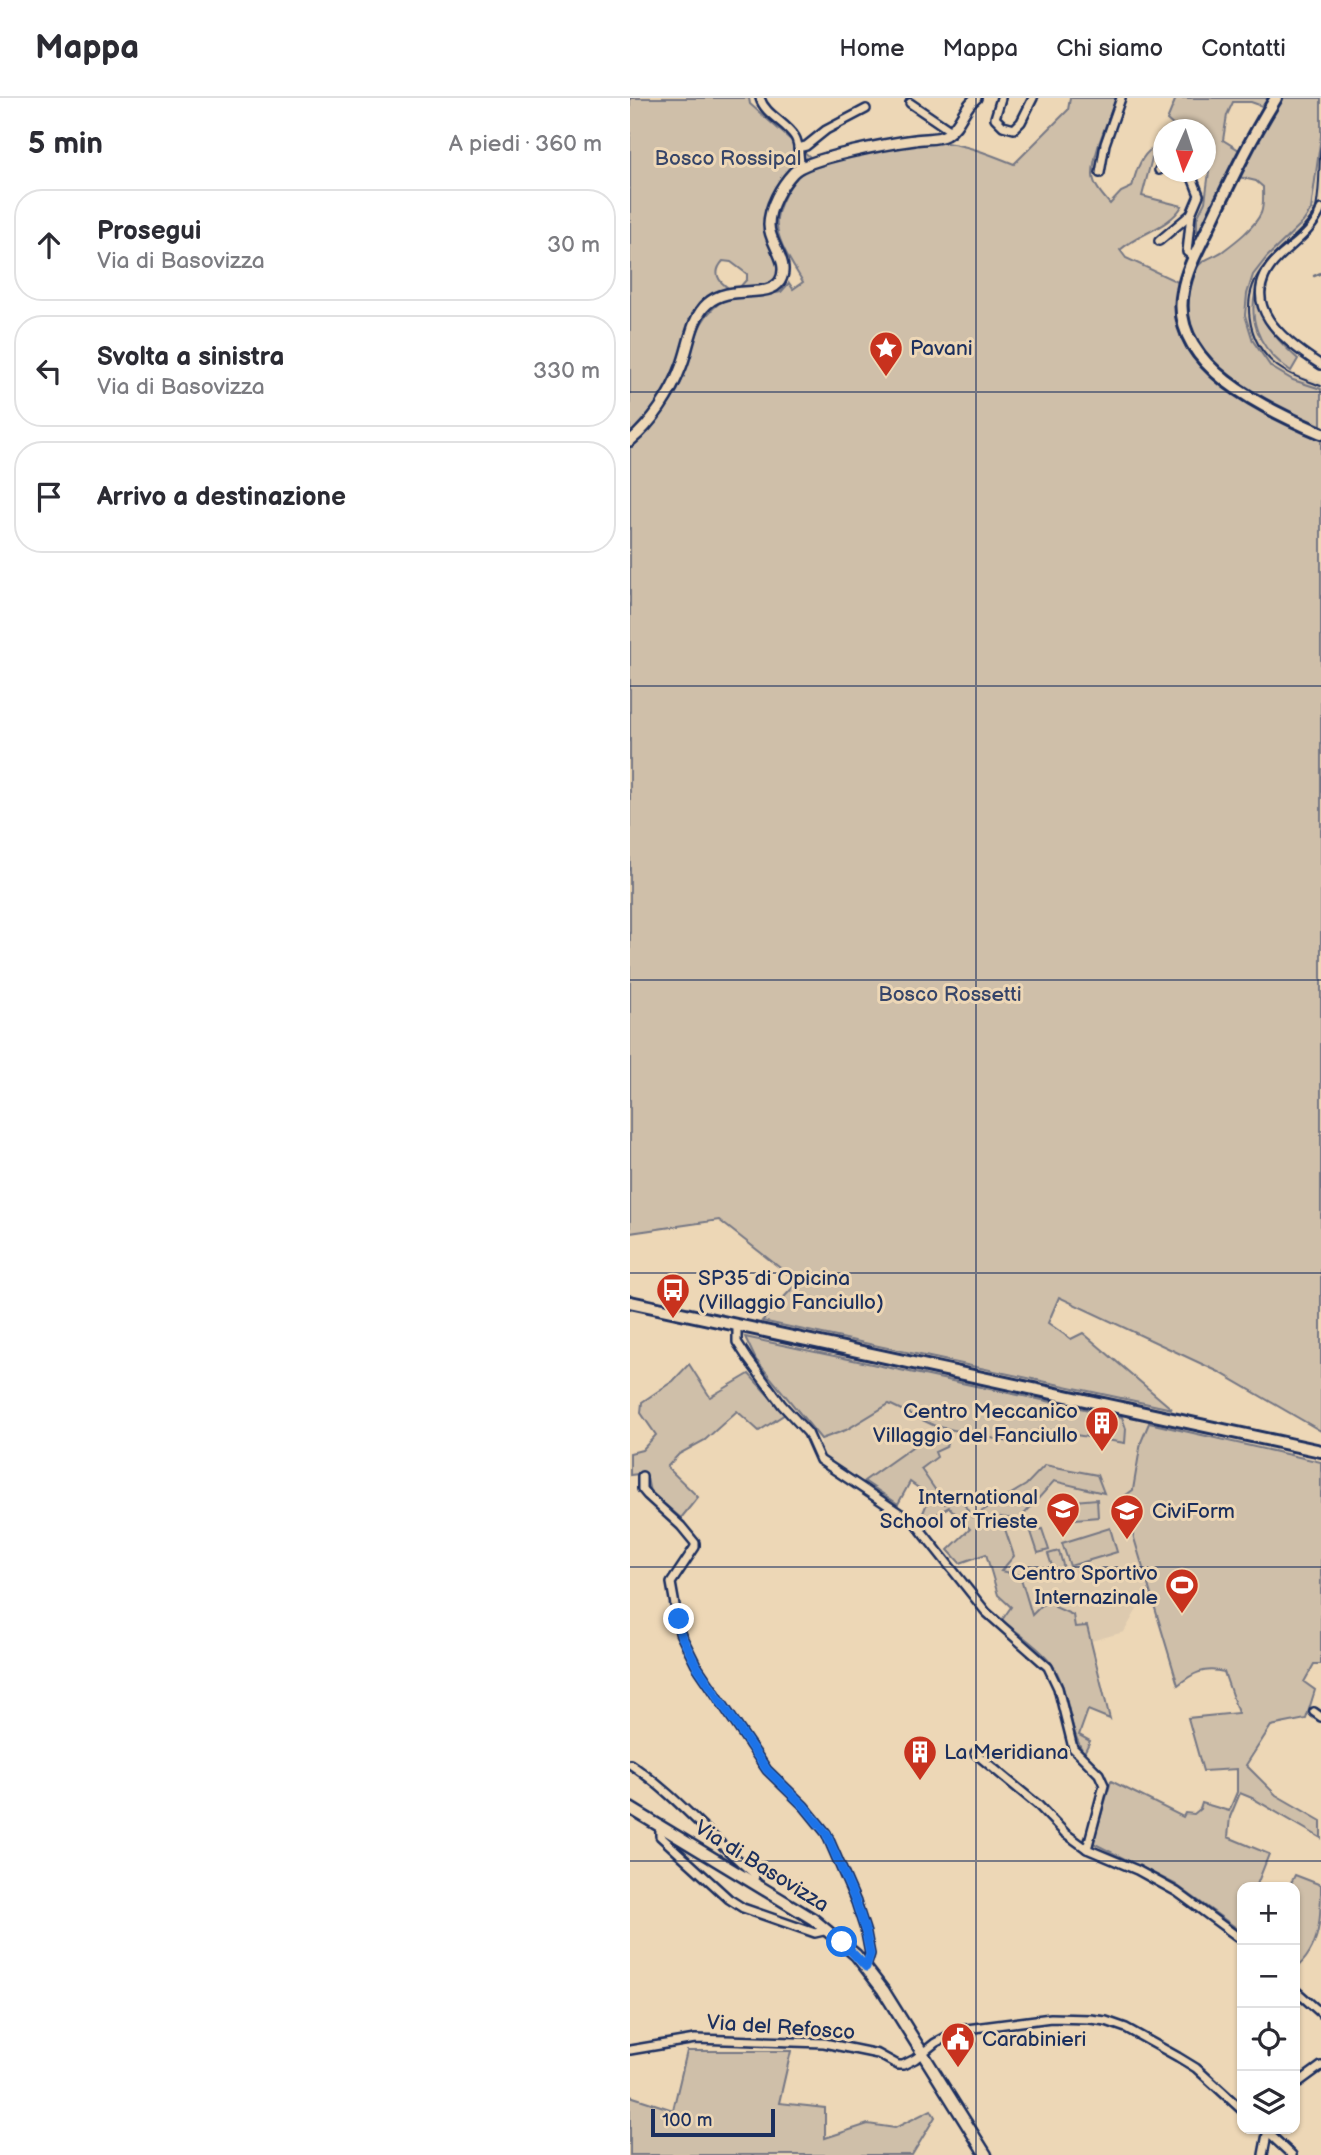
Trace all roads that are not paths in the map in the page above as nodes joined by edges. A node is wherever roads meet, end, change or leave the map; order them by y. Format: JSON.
{"nodes":[{"id":1,"x":760,"y":98,"type":"edge"},
{"id":2,"x":976,"y":98,"type":"edge"},
{"id":3,"x":1000,"y":98,"type":"edge"},
{"id":4,"x":1033,"y":98,"type":"edge"},
{"id":5,"x":1121,"y":98,"type":"edge"},
{"id":6,"x":1276,"y":98,"type":"edge"},
{"id":7,"x":910,"y":103,"type":"dead end"},
{"id":8,"x":866,"y":109,"type":"dead end"},
{"id":9,"x":951,"y":131,"type":"junction"},
{"id":10,"x":798,"y":148,"type":"junction"},
{"id":11,"x":801,"y":166,"type":"junction"},
{"id":12,"x":1100,"y":173,"type":"dead end"},
{"id":13,"x":1194,"y":182,"type":"edge"},
{"id":14,"x":1321,"y":209,"type":"edge"},
{"id":15,"x":1191,"y":214,"type":"junction"},
{"id":16,"x":1159,"y":242,"type":"dead end"},
{"id":17,"x":1195,"y":258,"type":"junction"},
{"id":18,"x":1321,"y":365,"type":"edge"},
{"id":19,"x":1321,"y":433,"type":"edge"},
{"id":20,"x":630,"y":441,"type":"edge"},
{"id":21,"x":630,"y":1302,"type":"edge"},
{"id":22,"x":737,"y":1325,"type":"junction"},
{"id":23,"x":1321,"y":1451,"type":"edge"},
{"id":24,"x":642,"y":1476,"type":"dead end"},
{"id":25,"x":975,"y":1753,"type":"dead end"},
{"id":26,"x":630,"y":1764,"type":"edge"},
{"id":27,"x":630,"y":1808,"type":"edge"},
{"id":28,"x":660,"y":1826,"type":"junction"},
{"id":29,"x":1087,"y":1849,"type":"junction"},
{"id":30,"x":753,"y":1882,"type":"junction"},
{"id":31,"x":829,"y":1930,"type":"junction"},
{"id":32,"x":1237,"y":1936,"type":"edge"},
{"id":33,"x":866,"y":1967,"type":"junction"},
{"id":34,"x":1300,"y":1994,"type":"edge"},
{"id":35,"x":1321,"y":2013,"type":"edge"},
{"id":36,"x":630,"y":2050,"type":"edge"},
{"id":37,"x":922,"y":2053,"type":"junction"},
{"id":38,"x":1321,"y":2066,"type":"edge"},
{"id":39,"x":1300,"y":2081,"type":"edge"},
{"id":40,"x":1237,"y":2106,"type":"edge"},
{"id":41,"x":1266,"y":2134,"type":"edge"},
{"id":42,"x":1271,"y":2134,"type":"edge"},
{"id":43,"x":986,"y":2155,"type":"edge"},
{"id":44,"x":1263,"y":2155,"type":"edge"},
{"id":45,"x":1292,"y":2155,"type":"edge"}],
"edges":[{"from":1,"to":10,"type":"street"},
{"from":2,"to":9,"type":"street"},
{"from":3,"to":4,"type":"street"},
{"from":5,"to":12,"type":"street"},
{"from":6,"to":17,"type":"main road"},
{"from":7,"to":9,"type":"street"},
{"from":8,"to":10,"type":"street"},
{"from":9,"to":11,"type":"street"},
{"from":10,"to":11,"type":"street"},
{"from":11,"to":20,"type":"street"},
{"from":13,"to":15,"type":"street"},
{"from":14,"to":18,"type":"street"},
{"from":15,"to":16,"type":"street"},
{"from":15,"to":17,"type":"street"},
{"from":17,"to":19,"type":"main road"},
{"from":21,"to":22,"type":"main road"},
{"from":22,"to":23,"type":"main road"},
{"from":22,"to":29,"type":"street"},
{"from":24,"to":33,"type":"street","name":"Via di Basovizza"},
{"from":25,"to":29,"type":"street"},
{"from":26,"to":30,"type":"street"},
{"from":27,"to":28,"type":"main road","name":"Via di Basovizza"},
{"from":28,"to":30,"type":"main road","name":"Via di Basovizza"},
{"from":28,"to":31,"type":"street"},
{"from":29,"to":32,"type":"street"},
{"from":30,"to":31,"type":"main road","name":"Via di Basovizza"},
{"from":31,"to":33,"type":"main road","name":"Via di Basovizza"},
{"from":33,"to":37,"type":"main road","name":"Via di Basovizza"},
{"from":34,"to":35,"type":"street"},
{"from":36,"to":37,"type":"street","name":"Via del Refosco"},
{"from":37,"to":40,"type":"street","name":"Via del Refosco"},
{"from":37,"to":43,"type":"main road","name":"Via di Basovizza"},
{"from":38,"to":39,"type":"street"},
{"from":41,"to":44,"type":"street"},
{"from":42,"to":45,"type":"street"}]}
